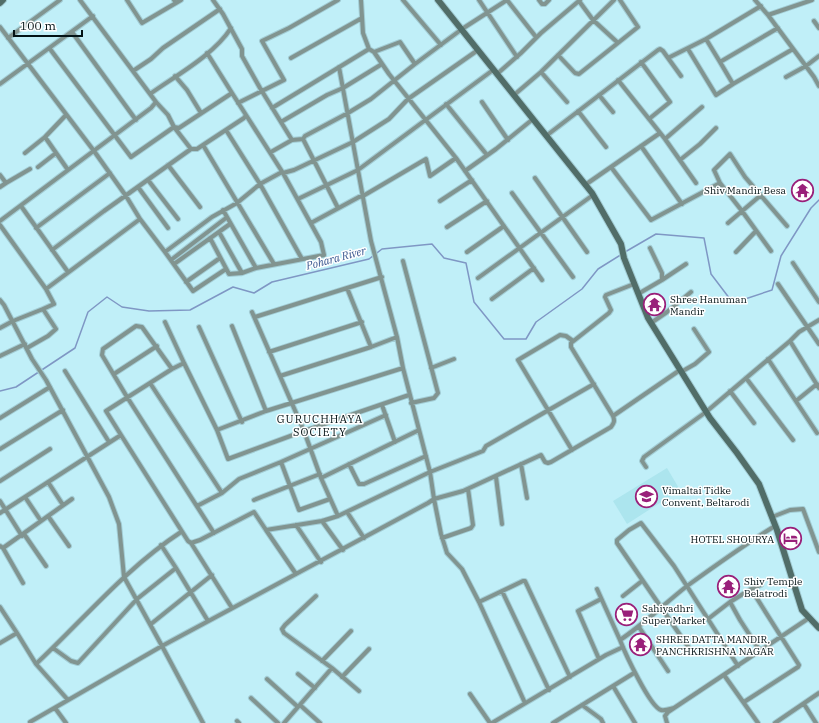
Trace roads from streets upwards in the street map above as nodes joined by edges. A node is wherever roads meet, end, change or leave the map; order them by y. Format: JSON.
{"nodes":[{"id":1,"x":3,"y":0,"type":"edge"},
{"id":2,"x":60,"y":0,"type":"edge"},
{"id":3,"x":80,"y":0,"type":"edge"},
{"id":4,"x":127,"y":0,"type":"edge"},
{"id":5,"x":181,"y":0,"type":"edge"},
{"id":6,"x":213,"y":0,"type":"edge"},
{"id":7,"x":338,"y":0,"type":"edge"},
{"id":8,"x":361,"y":0,"type":"edge"},
{"id":9,"x":403,"y":0,"type":"edge"},
{"id":10,"x":438,"y":0,"type":"edge"},
{"id":11,"x":479,"y":0,"type":"edge"},
{"id":12,"x":539,"y":0,"type":"edge"},
{"id":13,"x":550,"y":0,"type":"edge"},
{"id":14,"x":614,"y":0,"type":"edge"},
{"id":15,"x":620,"y":0,"type":"edge"},
{"id":16,"x":755,"y":0,"type":"edge"},
{"id":17,"x":812,"y":0,"type":"edge"},
{"id":18,"x":580,"y":1,"type":"edge"},
{"id":19,"x":175,"y":2,"type":"edge"},
{"id":20,"x":0,"y":3,"type":"edge"},
{"id":21,"x":760,"y":6,"type":"junction"},
{"id":22,"x":220,"y":9,"type":"junction"},
{"id":23,"x":488,"y":13,"type":"junction"},
{"id":24,"x":768,"y":15,"type":"junction"},
{"id":25,"x":93,"y":16,"type":"junction"},
{"id":26,"x":362,"y":18,"type":"junction"},
{"id":27,"x":593,"y":20,"type":"junction"},
{"id":28,"x":814,"y":22,"type":"dead end"},
{"id":29,"x":0,"y":27,"type":"edge"},
{"id":30,"x":231,"y":28,"type":"junction"},
{"id":31,"x":778,"y":28,"type":"junction"},
{"id":32,"x":819,"y":28,"type":"edge"},
{"id":33,"x":462,"y":29,"type":"junction"},
{"id":34,"x":72,"y":32,"type":"junction"},
{"id":35,"x":536,"y":37,"type":"junction"},
{"id":36,"x":8,"y":38,"type":"junction"},
{"id":37,"x":706,"y":39,"type":"junction"},
{"id":38,"x":617,"y":42,"type":"junction"},
{"id":39,"x":441,"y":45,"type":"junction"},
{"id":40,"x":50,"y":49,"type":"junction"},
{"id":41,"x":369,"y":49,"type":"junction"},
{"id":42,"x":688,"y":49,"type":"junction"},
{"id":43,"x":793,"y":49,"type":"junction"},
{"id":44,"x":478,"y":50,"type":"junction"},
{"id":45,"x":374,"y":52,"type":"junction"},
{"id":46,"x":207,"y":53,"type":"junction"},
{"id":47,"x":558,"y":56,"type":"junction"},
{"id":48,"x":819,"y":56,"type":"edge"},
{"id":49,"x":517,"y":57,"type":"junction"},
{"id":50,"x":291,"y":58,"type":"dead end"},
{"id":51,"x":668,"y":58,"type":"junction"},
{"id":52,"x":641,"y":62,"type":"junction"},
{"id":53,"x":720,"y":62,"type":"junction"},
{"id":54,"x":382,"y":64,"type":"junction"},
{"id":55,"x":415,"y":64,"type":"junction"},
{"id":56,"x":28,"y":65,"type":"junction"},
{"id":57,"x":806,"y":66,"type":"junction"},
{"id":58,"x":339,"y":67,"type":"junction"},
{"id":59,"x":133,"y":72,"type":"junction"},
{"id":60,"x":495,"y":72,"type":"junction"},
{"id":61,"x":541,"y":72,"type":"junction"},
{"id":62,"x":174,"y":76,"type":"junction"},
{"id":63,"x":681,"y":76,"type":"dead end"},
{"id":64,"x":786,"y":77,"type":"dead end"},
{"id":65,"x":394,"y":80,"type":"junction"},
{"id":66,"x":618,"y":80,"type":"junction"},
{"id":67,"x":0,"y":84,"type":"edge"},
{"id":68,"x":733,"y":84,"type":"junction"},
{"id":69,"x":819,"y":86,"type":"edge"},
{"id":70,"x":343,"y":88,"type":"junction"},
{"id":71,"x":262,"y":91,"type":"junction"},
{"id":72,"x":150,"y":94,"type":"junction"},
{"id":73,"x":232,"y":94,"type":"junction"},
{"id":74,"x":514,"y":95,"type":"junction"},
{"id":75,"x":599,"y":95,"type":"junction"},
{"id":76,"x":408,"y":99,"type":"junction"},
{"id":77,"x":156,"y":102,"type":"junction"},
{"id":78,"x":482,"y":102,"type":"dead end"},
{"id":79,"x":567,"y":102,"type":"dead end"},
{"id":80,"x":238,"y":103,"type":"junction"},
{"id":81,"x":446,"y":104,"type":"junction"},
{"id":82,"x":702,"y":107,"type":"dead end"},
{"id":83,"x":272,"y":108,"type":"junction"},
{"id":84,"x":578,"y":111,"type":"junction"},
{"id":85,"x":613,"y":112,"type":"dead end"},
{"id":86,"x":201,"y":113,"type":"junction"},
{"id":87,"x":348,"y":113,"type":"junction"},
{"id":88,"x":66,"y":115,"type":"junction"},
{"id":89,"x":246,"y":115,"type":"junction"},
{"id":90,"x":533,"y":119,"type":"junction"},
{"id":91,"x":649,"y":119,"type":"junction"},
{"id":92,"x":136,"y":120,"type":"junction"},
{"id":93,"x":425,"y":120,"type":"junction"},
{"id":94,"x":281,"y":122,"type":"junction"},
{"id":95,"x":174,"y":127,"type":"junction"},
{"id":96,"x":716,"y":128,"type":"dead end"},
{"id":97,"x":226,"y":130,"type":"junction"},
{"id":98,"x":660,"y":133,"type":"junction"},
{"id":99,"x":115,"y":136,"type":"junction"},
{"id":100,"x":546,"y":136,"type":"junction"},
{"id":101,"x":45,"y":137,"type":"junction"},
{"id":102,"x":303,"y":138,"type":"junction"},
{"id":103,"x":665,"y":139,"type":"junction"},
{"id":104,"x":292,"y":140,"type":"junction"},
{"id":105,"x":508,"y":140,"type":"junction"},
{"id":106,"x":353,"y":142,"type":"junction"},
{"id":107,"x":203,"y":145,"type":"junction"},
{"id":108,"x":641,"y":146,"type":"junction"},
{"id":109,"x":606,"y":147,"type":"dead end"},
{"id":110,"x":191,"y":149,"type":"junction"},
{"id":111,"x":94,"y":151,"type":"junction"},
{"id":112,"x":270,"y":152,"type":"junction"},
{"id":113,"x":25,"y":153,"type":"dead end"},
{"id":114,"x":56,"y":153,"type":"junction"},
{"id":115,"x":487,"y":155,"type":"junction"},
{"id":116,"x":456,"y":158,"type":"junction"},
{"id":117,"x":680,"y":160,"type":"junction"},
{"id":118,"x":314,"y":161,"type":"junction"},
{"id":119,"x":168,"y":166,"type":"junction"},
{"id":120,"x":38,"y":167,"type":"dead end"},
{"id":121,"x":611,"y":167,"type":"junction"},
{"id":122,"x":30,"y":169,"type":"dead end"},
{"id":123,"x":68,"y":170,"type":"junction"},
{"id":124,"x":358,"y":170,"type":"junction"},
{"id":125,"x":465,"y":170,"type":"junction"},
{"id":126,"x":282,"y":172,"type":"junction"},
{"id":127,"x":110,"y":173,"type":"junction"},
{"id":128,"x":0,"y":175,"type":"edge"},
{"id":129,"x":535,"y":178,"type":"dead end"},
{"id":130,"x":148,"y":180,"type":"junction"},
{"id":131,"x":472,"y":180,"type":"junction"},
{"id":132,"x":696,"y":183,"type":"dead end"},
{"id":133,"x":720,"y":183,"type":"junction"},
{"id":134,"x":6,"y":184,"type":"junction"},
{"id":135,"x":260,"y":184,"type":"junction"},
{"id":136,"x":326,"y":184,"type":"junction"},
{"id":137,"x":585,"y":185,"type":"junction"},
{"id":138,"x":0,"y":187,"type":"edge"},
{"id":139,"x":138,"y":187,"type":"junction"},
{"id":140,"x":512,"y":193,"type":"dead end"},
{"id":141,"x":593,"y":195,"type":"junction"},
{"id":142,"x":761,"y":195,"type":"junction"},
{"id":143,"x":126,"y":196,"type":"junction"},
{"id":144,"x":363,"y":196,"type":"junction"},
{"id":145,"x":298,"y":199,"type":"junction"},
{"id":146,"x":440,"y":201,"type":"dead end"},
{"id":147,"x":486,"y":201,"type":"junction"},
{"id":148,"x":237,"y":203,"type":"junction"},
{"id":149,"x":682,"y":204,"type":"junction"},
{"id":150,"x":21,"y":206,"type":"junction"},
{"id":151,"x":200,"y":207,"type":"dead end"},
{"id":152,"x":338,"y":208,"type":"junction"},
{"id":153,"x":223,"y":210,"type":"junction"},
{"id":154,"x":742,"y":211,"type":"junction"},
{"id":155,"x":562,"y":217,"type":"junction"},
{"id":156,"x":226,"y":218,"type":"junction"},
{"id":157,"x":140,"y":219,"type":"junction"},
{"id":158,"x":178,"y":219,"type":"dead end"},
{"id":159,"x":0,"y":221,"type":"edge"},
{"id":160,"x":311,"y":223,"type":"junction"},
{"id":161,"x":728,"y":223,"type":"dead end"},
{"id":162,"x":230,"y":224,"type":"junction"},
{"id":163,"x":0,"y":225,"type":"edge"},
{"id":164,"x":504,"y":226,"type":"junction"},
{"id":165,"x":787,"y":226,"type":"dead end"},
{"id":166,"x":447,"y":227,"type":"dead end"},
{"id":167,"x":36,"y":228,"type":"junction"},
{"id":168,"x":168,"y":228,"type":"dead end"},
{"id":169,"x":756,"y":231,"type":"junction"},
{"id":170,"x":219,"y":232,"type":"junction"},
{"id":171,"x":541,"y":233,"type":"junction"},
{"id":172,"x":210,"y":238,"type":"junction"},
{"id":173,"x":520,"y":248,"type":"junction"},
{"id":174,"x":650,"y":248,"type":"dead end"},
{"id":175,"x":52,"y":250,"type":"junction"},
{"id":176,"x":165,"y":252,"type":"junction"},
{"id":177,"x":467,"y":252,"type":"dead end"},
{"id":178,"x":587,"y":252,"type":"dead end"},
{"id":179,"x":736,"y":252,"type":"dead end"},
{"id":180,"x":771,"y":252,"type":"dead end"},
{"id":181,"x":220,"y":258,"type":"junction"},
{"id":182,"x":302,"y":259,"type":"junction"},
{"id":183,"x":171,"y":260,"type":"junction"},
{"id":184,"x":403,"y":261,"type":"dead end"},
{"id":185,"x":793,"y":263,"type":"dead end"},
{"id":186,"x":174,"y":264,"type":"junction"},
{"id":187,"x":274,"y":264,"type":"junction"},
{"id":188,"x":686,"y":264,"type":"dead end"},
{"id":189,"x":256,"y":268,"type":"junction"},
{"id":190,"x":534,"y":268,"type":"junction"},
{"id":191,"x":226,"y":269,"type":"junction"},
{"id":192,"x":68,"y":272,"type":"junction"},
{"id":193,"x":242,"y":273,"type":"junction"},
{"id":194,"x":382,"y":277,"type":"junction"},
{"id":195,"x":573,"y":277,"type":"dead end"},
{"id":196,"x":478,"y":278,"type":"dead end"},
{"id":197,"x":542,"y":280,"type":"dead end"},
{"id":198,"x":662,"y":280,"type":"junction"},
{"id":199,"x":186,"y":282,"type":"junction"},
{"id":200,"x":634,"y":284,"type":"junction"},
{"id":201,"x":778,"y":284,"type":"dead end"},
{"id":202,"x":347,"y":288,"type":"junction"},
{"id":203,"x":46,"y":289,"type":"junction"},
{"id":204,"x":691,"y":292,"type":"dead end"},
{"id":205,"x":638,"y":294,"type":"junction"},
{"id":206,"x":492,"y":299,"type":"dead end"},
{"id":207,"x":0,"y":300,"type":"edge"},
{"id":208,"x":819,"y":302,"type":"edge"},
{"id":209,"x":43,"y":309,"type":"junction"},
{"id":210,"x":252,"y":312,"type":"dead end"},
{"id":211,"x":255,"y":317,"type":"junction"},
{"id":212,"x":819,"y":320,"type":"edge"},
{"id":213,"x":13,"y":321,"type":"junction"},
{"id":214,"x":165,"y":322,"type":"dead end"},
{"id":215,"x":362,"y":322,"type":"junction"},
{"id":216,"x":651,"y":323,"type":"junction"},
{"id":217,"x":199,"y":326,"type":"dead end"},
{"id":218,"x":232,"y":326,"type":"dead end"},
{"id":219,"x":807,"y":327,"type":"junction"},
{"id":220,"x":0,"y":328,"type":"edge"},
{"id":221,"x":694,"y":329,"type":"dead end"},
{"id":222,"x":397,"y":337,"type":"junction"},
{"id":223,"x":573,"y":341,"type":"junction"},
{"id":224,"x":790,"y":341,"type":"junction"},
{"id":225,"x":819,"y":344,"type":"edge"},
{"id":226,"x":26,"y":346,"type":"junction"},
{"id":227,"x":157,"y":346,"type":"junction"},
{"id":228,"x":371,"y":347,"type":"junction"},
{"id":229,"x":269,"y":352,"type":"junction"},
{"id":230,"x":0,"y":356,"type":"edge"},
{"id":231,"x":454,"y":359,"type":"dead end"},
{"id":232,"x":768,"y":359,"type":"junction"},
{"id":233,"x":184,"y":363,"type":"junction"},
{"id":234,"x":403,"y":368,"type":"junction"},
{"id":235,"x":431,"y":368,"type":"junction"},
{"id":236,"x":172,"y":369,"type":"junction"},
{"id":237,"x":65,"y":371,"type":"dead end"},
{"id":238,"x":680,"y":371,"type":"junction"},
{"id":239,"x":114,"y":374,"type":"junction"},
{"id":240,"x":280,"y":376,"type":"junction"},
{"id":241,"x":746,"y":378,"type":"junction"},
{"id":242,"x":150,"y":383,"type":"junction"},
{"id":243,"x":594,"y":384,"type":"junction"},
{"id":244,"x":818,"y":386,"type":"edge"},
{"id":245,"x":50,"y":387,"type":"junction"},
{"id":246,"x":730,"y":391,"type":"junction"},
{"id":247,"x":409,"y":395,"type":"junction"},
{"id":248,"x":127,"y":397,"type":"junction"},
{"id":249,"x":796,"y":401,"type":"junction"},
{"id":250,"x":412,"y":403,"type":"junction"},
{"id":251,"x":292,"y":404,"type":"junction"},
{"id":252,"x":382,"y":405,"type":"junction"},
{"id":253,"x":62,"y":410,"type":"junction"},
{"id":254,"x":548,"y":410,"type":"junction"},
{"id":255,"x":266,"y":411,"type":"junction"},
{"id":256,"x":706,"y":412,"type":"junction"},
{"id":257,"x":386,"y":415,"type":"junction"},
{"id":258,"x":613,"y":416,"type":"junction"},
{"id":259,"x":0,"y":418,"type":"edge"},
{"id":260,"x":242,"y":422,"type":"junction"},
{"id":261,"x":754,"y":423,"type":"dead end"},
{"id":262,"x":217,"y":430,"type":"junction"},
{"id":263,"x":419,"y":430,"type":"junction"},
{"id":264,"x":304,"y":431,"type":"junction"},
{"id":265,"x":817,"y":433,"type":"dead end"},
{"id":266,"x":122,"y":435,"type":"junction"},
{"id":267,"x":794,"y":440,"type":"dead end"},
{"id":268,"x":109,"y":442,"type":"junction"},
{"id":269,"x":395,"y":442,"type":"junction"},
{"id":270,"x":0,"y":449,"type":"edge"},
{"id":271,"x":50,"y":449,"type":"dead end"},
{"id":272,"x":311,"y":449,"type":"junction"},
{"id":273,"x":572,"y":450,"type":"junction"},
{"id":274,"x":87,"y":456,"type":"junction"},
{"id":275,"x":426,"y":456,"type":"junction"},
{"id":276,"x":281,"y":462,"type":"junction"},
{"id":277,"x":349,"y":464,"type":"junction"},
{"id":278,"x":521,"y":464,"type":"junction"},
{"id":279,"x":646,"y":467,"type":"dead end"},
{"id":280,"x":430,"y":472,"type":"junction"},
{"id":281,"x":321,"y":476,"type":"junction"},
{"id":282,"x":496,"y":477,"type":"junction"},
{"id":283,"x":0,"y":481,"type":"edge"},
{"id":284,"x":48,"y":482,"type":"junction"},
{"id":285,"x":290,"y":487,"type":"junction"},
{"id":286,"x":468,"y":489,"type":"junction"},
{"id":287,"x":222,"y":493,"type":"junction"},
{"id":288,"x":25,"y":497,"type":"junction"},
{"id":289,"x":528,"y":498,"type":"dead end"},
{"id":290,"x":72,"y":499,"type":"dead end"},
{"id":291,"x":330,"y":499,"type":"junction"},
{"id":292,"x":434,"y":499,"type":"junction"},
{"id":293,"x":254,"y":500,"type":"dead end"},
{"id":294,"x":0,"y":501,"type":"edge"},
{"id":295,"x":63,"y":505,"type":"junction"},
{"id":296,"x":197,"y":506,"type":"junction"},
{"id":297,"x":5,"y":510,"type":"junction"},
{"id":298,"x":347,"y":512,"type":"junction"},
{"id":299,"x":0,"y":514,"type":"edge"},
{"id":300,"x":48,"y":516,"type":"junction"},
{"id":301,"x":338,"y":516,"type":"junction"},
{"id":302,"x":772,"y":517,"type":"junction"},
{"id":303,"x":41,"y":521,"type":"junction"},
{"id":304,"x":322,"y":521,"type":"junction"},
{"id":305,"x":502,"y":524,"type":"dead end"},
{"id":306,"x":296,"y":525,"type":"junction"},
{"id":307,"x":776,"y":526,"type":"junction"},
{"id":308,"x":266,"y":530,"type":"junction"},
{"id":309,"x":181,"y":532,"type":"junction"},
{"id":310,"x":214,"y":533,"type":"junction"},
{"id":311,"x":23,"y":535,"type":"junction"},
{"id":312,"x":364,"y":538,"type":"junction"},
{"id":313,"x":442,"y":538,"type":"junction"},
{"id":314,"x":191,"y":542,"type":"junction"},
{"id":315,"x":162,"y":545,"type":"junction"},
{"id":316,"x":69,"y":546,"type":"dead end"},
{"id":317,"x":2,"y":547,"type":"edge"},
{"id":318,"x":343,"y":550,"type":"junction"},
{"id":319,"x":819,"y":552,"type":"edge"},
{"id":320,"x":321,"y":562,"type":"junction"},
{"id":321,"x":46,"y":566,"type":"dead end"},
{"id":322,"x":176,"y":568,"type":"junction"},
{"id":323,"x":296,"y":574,"type":"junction"},
{"id":324,"x":212,"y":575,"type":"junction"},
{"id":325,"x":124,"y":577,"type":"junction"},
{"id":326,"x":642,"y":581,"type":"junction"},
{"id":327,"x":22,"y":583,"type":"dead end"},
{"id":328,"x":761,"y":585,"type":"dead end"},
{"id":329,"x":687,"y":587,"type":"junction"},
{"id":330,"x":597,"y":589,"type":"dead end"},
{"id":331,"x":751,"y":589,"type":"junction"},
{"id":332,"x":191,"y":591,"type":"junction"},
{"id":333,"x":502,"y":591,"type":"junction"},
{"id":334,"x":316,"y":596,"type":"dead end"},
{"id":335,"x":623,"y":596,"type":"dead end"},
{"id":336,"x":137,"y":599,"type":"junction"},
{"id":337,"x":601,"y":599,"type":"junction"},
{"id":338,"x":479,"y":602,"type":"junction"},
{"id":339,"x":730,"y":602,"type":"junction"},
{"id":340,"x":232,"y":608,"type":"junction"},
{"id":341,"x":662,"y":608,"type":"junction"},
{"id":342,"x":1,"y":609,"type":"edge"},
{"id":343,"x":809,"y":618,"type":"junction"},
{"id":344,"x":708,"y":619,"type":"junction"},
{"id":345,"x":208,"y":621,"type":"junction"},
{"id":346,"x":151,"y":624,"type":"junction"},
{"id":347,"x":639,"y":627,"type":"junction"},
{"id":348,"x":819,"y":628,"type":"edge"},
{"id":349,"x":351,"y":631,"type":"dead end"},
{"id":350,"x":17,"y":633,"type":"junction"},
{"id":351,"x":782,"y":637,"type":"junction"},
{"id":352,"x":620,"y":640,"type":"junction"},
{"id":353,"x":0,"y":643,"type":"edge"},
{"id":354,"x":162,"y":646,"type":"junction"},
{"id":355,"x":623,"y":647,"type":"junction"},
{"id":356,"x":53,"y":648,"type":"junction"},
{"id":357,"x":370,"y":649,"type":"dead end"},
{"id":358,"x":691,"y":651,"type":"dead end"},
{"id":359,"x":760,"y":651,"type":"junction"},
{"id":360,"x":599,"y":659,"type":"junction"},
{"id":361,"x":322,"y":661,"type":"junction"},
{"id":362,"x":36,"y":664,"type":"junction"},
{"id":363,"x":738,"y":666,"type":"junction"},
{"id":364,"x":332,"y":668,"type":"junction"},
{"id":365,"x":668,"y":671,"type":"dead end"},
{"id":366,"x":298,"y":674,"type":"dead end"},
{"id":367,"x":634,"y":674,"type":"junction"},
{"id":368,"x":724,"y":675,"type":"junction"},
{"id":369,"x":342,"y":676,"type":"junction"},
{"id":370,"x":570,"y":677,"type":"junction"},
{"id":371,"x":268,"y":679,"type":"dead end"},
{"id":372,"x":614,"y":686,"type":"junction"},
{"id":373,"x":315,"y":688,"type":"junction"},
{"id":374,"x":548,"y":690,"type":"junction"},
{"id":375,"x":359,"y":691,"type":"dead end"},
{"id":376,"x":819,"y":693,"type":"edge"},
{"id":377,"x":470,"y":694,"type":"dead end"},
{"id":378,"x":251,"y":698,"type":"dead end"},
{"id":379,"x":68,"y":700,"type":"junction"},
{"id":380,"x":744,"y":702,"type":"junction"},
{"id":381,"x":525,"y":703,"type":"junction"},
{"id":382,"x":804,"y":704,"type":"junction"},
{"id":383,"x":582,"y":705,"type":"junction"},
{"id":384,"x":299,"y":706,"type":"junction"},
{"id":385,"x":55,"y":708,"type":"junction"},
{"id":386,"x":674,"y":708,"type":"junction"},
{"id":387,"x":783,"y":718,"type":"junction"},
{"id":388,"x":30,"y":723,"type":"edge"},
{"id":389,"x":66,"y":723,"type":"edge"},
{"id":390,"x":203,"y":723,"type":"edge"},
{"id":391,"x":278,"y":723,"type":"edge"},
{"id":392,"x":284,"y":723,"type":"edge"},
{"id":393,"x":320,"y":723,"type":"edge"},
{"id":394,"x":491,"y":723,"type":"edge"},
{"id":395,"x":553,"y":723,"type":"edge"},
{"id":396,"x":603,"y":723,"type":"edge"},
{"id":397,"x":636,"y":723,"type":"edge"},
{"id":398,"x":667,"y":723,"type":"edge"},
{"id":399,"x":758,"y":723,"type":"edge"},
{"id":400,"x":775,"y":723,"type":"edge"},
{"id":401,"x":787,"y":723,"type":"edge"},
{"id":402,"x":816,"y":723,"type":"edge"}],
"edges":[{"from":1,"to":20,"type":"street"},
{"from":2,"to":36,"type":"street"},
{"from":3,"to":25,"type":"street"},
{"from":4,"to":19,"type":"street"},
{"from":5,"to":19,"type":"street"},
{"from":6,"to":22,"type":"street"},
{"from":7,"to":71,"type":"street"},
{"from":8,"to":26,"type":"street"},
{"from":9,"to":39,"type":"street"},
{"from":10,"to":33,"type":"street"},
{"from":11,"to":23,"type":"street"},
{"from":12,"to":13,"type":"street"},
{"from":14,"to":27,"type":"street"},
{"from":15,"to":38,"type":"street"},
{"from":16,"to":21,"type":"street"},
{"from":17,"to":24,"type":"street"},
{"from":18,"to":27,"type":"street"},
{"from":18,"to":35,"type":"street"},
{"from":21,"to":24,"type":"street"},
{"from":21,"to":37,"type":"street"},
{"from":22,"to":30,"type":"street"},
{"from":22,"to":59,"type":"street"},
{"from":23,"to":33,"type":"street"},
{"from":23,"to":35,"type":"street"},
{"from":23,"to":49,"type":"street"},
{"from":24,"to":31,"type":"street"},
{"from":25,"to":34,"type":"street"},
{"from":25,"to":59,"type":"street"},
{"from":26,"to":41,"type":"street"},
{"from":26,"to":50,"type":"street"},
{"from":27,"to":38,"type":"street"},
{"from":27,"to":47,"type":"street"},
{"from":28,"to":32,"type":"street"},
{"from":29,"to":36,"type":"street"},
{"from":30,"to":46,"type":"street"},
{"from":30,"to":71,"type":"street"},
{"from":31,"to":43,"type":"street"},
{"from":31,"to":53,"type":"street"},
{"from":33,"to":39,"type":"street"},
{"from":33,"to":44,"type":"street"},
{"from":34,"to":40,"type":"street"},
{"from":34,"to":92,"type":"street"},
{"from":35,"to":49,"type":"street"},
{"from":36,"to":56,"type":"street"},
{"from":37,"to":42,"type":"street"},
{"from":37,"to":53,"type":"street"},
{"from":38,"to":47,"type":"street"},
{"from":39,"to":55,"type":"street"},
{"from":40,"to":56,"type":"street"},
{"from":40,"to":99,"type":"street"},
{"from":41,"to":45,"type":"street"},
{"from":41,"to":58,"type":"street"},
{"from":42,"to":51,"type":"street"},
{"from":42,"to":68,"type":"street"},
{"from":43,"to":57,"type":"street"},
{"from":43,"to":68,"type":"street"},
{"from":44,"to":60,"type":"street"},
{"from":44,"to":76,"type":"street"},
{"from":45,"to":54,"type":"street"},
{"from":45,"to":55,"type":"street"},
{"from":46,"to":62,"type":"street"},
{"from":46,"to":73,"type":"street"},
{"from":47,"to":61,"type":"street"},
{"from":48,"to":57,"type":"street"},
{"from":49,"to":60,"type":"street"},
{"from":51,"to":52,"type":"street"},
{"from":51,"to":63,"type":"street"},
{"from":52,"to":66,"type":"street"},
{"from":52,"to":91,"type":"street"},
{"from":53,"to":68,"type":"street"},
{"from":54,"to":65,"type":"street"},
{"from":54,"to":70,"type":"street"},
{"from":55,"to":65,"type":"street"},
{"from":56,"to":67,"type":"street"},
{"from":56,"to":88,"type":"street"},
{"from":57,"to":64,"type":"street"},
{"from":57,"to":69,"type":"street"},
{"from":58,"to":70,"type":"street"},
{"from":58,"to":83,"type":"street"},
{"from":59,"to":72,"type":"street"},
{"from":60,"to":74,"type":"street"},
{"from":60,"to":81,"type":"street"},
{"from":61,"to":74,"type":"street"},
{"from":61,"to":79,"type":"street"},
{"from":62,"to":72,"type":"street"},
{"from":62,"to":86,"type":"street"},
{"from":65,"to":76,"type":"street"},
{"from":65,"to":87,"type":"street"},
{"from":66,"to":75,"type":"street"},
{"from":66,"to":91,"type":"street"},
{"from":70,"to":87,"type":"street"},
{"from":70,"to":94,"type":"street"},
{"from":71,"to":80,"type":"street"},
{"from":71,"to":83,"type":"street"},
{"from":72,"to":77,"type":"street"},
{"from":73,"to":80,"type":"street"},
{"from":73,"to":86,"type":"street"},
{"from":74,"to":90,"type":"street"},
{"from":75,"to":84,"type":"street"},
{"from":75,"to":85,"type":"street"},
{"from":76,"to":93,"type":"street"},
{"from":76,"to":106,"type":"street"},
{"from":77,"to":92,"type":"street"},
{"from":77,"to":95,"type":"street"},
{"from":78,"to":105,"type":"street"},
{"from":80,"to":89,"type":"street"},
{"from":81,"to":93,"type":"street"},
{"from":81,"to":115,"type":"street"},
{"from":82,"to":103,"type":"street"},
{"from":83,"to":94,"type":"street"},
{"from":84,"to":100,"type":"street"},
{"from":84,"to":109,"type":"street"},
{"from":86,"to":95,"type":"street"},
{"from":87,"to":102,"type":"street"},
{"from":87,"to":106,"type":"street"},
{"from":88,"to":101,"type":"street"},
{"from":88,"to":111,"type":"street"},
{"from":89,"to":97,"type":"street"},
{"from":89,"to":112,"type":"street"},
{"from":90,"to":100,"type":"street"},
{"from":90,"to":105,"type":"street"},
{"from":91,"to":98,"type":"street"},
{"from":92,"to":99,"type":"street"},
{"from":93,"to":116,"type":"street"},
{"from":93,"to":124,"type":"street"},
{"from":94,"to":104,"type":"street"},
{"from":95,"to":99,"type":"street"},
{"from":95,"to":110,"type":"street"},
{"from":96,"to":117,"type":"street"},
{"from":97,"to":107,"type":"street"},
{"from":97,"to":135,"type":"street"},
{"from":98,"to":103,"type":"street"},
{"from":98,"to":108,"type":"street"},
{"from":99,"to":111,"type":"street"},
{"from":100,"to":137,"type":"street"},
{"from":101,"to":113,"type":"street"},
{"from":101,"to":114,"type":"street"},
{"from":102,"to":104,"type":"street"},
{"from":102,"to":118,"type":"street"},
{"from":103,"to":117,"type":"street"},
{"from":104,"to":112,"type":"street"},
{"from":105,"to":115,"type":"street"},
{"from":106,"to":118,"type":"street"},
{"from":106,"to":124,"type":"street"},
{"from":107,"to":110,"type":"street"},
{"from":107,"to":148,"type":"street"},
{"from":108,"to":121,"type":"street"},
{"from":108,"to":149,"type":"street"},
{"from":110,"to":119,"type":"street"},
{"from":111,"to":123,"type":"street"},
{"from":111,"to":127,"type":"street"},
{"from":112,"to":126,"type":"street"},
{"from":114,"to":120,"type":"street"},
{"from":114,"to":123,"type":"street"},
{"from":115,"to":125,"type":"street"},
{"from":116,"to":125,"type":"street"},
{"from":116,"to":144,"type":"street"},
{"from":117,"to":132,"type":"street"},
{"from":118,"to":126,"type":"street"},
{"from":118,"to":136,"type":"street"},
{"from":119,"to":130,"type":"street"},
{"from":119,"to":151,"type":"street"},
{"from":121,"to":137,"type":"street"},
{"from":121,"to":149,"type":"street"},
{"from":122,"to":134,"type":"street"},
{"from":123,"to":150,"type":"street"},
{"from":124,"to":136,"type":"street"},
{"from":124,"to":144,"type":"street"},
{"from":125,"to":131,"type":"street"},
{"from":126,"to":135,"type":"street"},
{"from":126,"to":145,"type":"street"},
{"from":127,"to":143,"type":"street"},
{"from":127,"to":167,"type":"street"},
{"from":128,"to":134,"type":"street"},
{"from":129,"to":155,"type":"street"},
{"from":130,"to":139,"type":"street"},
{"from":130,"to":158,"type":"street"},
{"from":131,"to":146,"type":"street"},
{"from":131,"to":147,"type":"street"},
{"from":133,"to":142,"type":"street"},
{"from":133,"to":149,"type":"street"},
{"from":133,"to":154,"type":"street"},
{"from":134,"to":138,"type":"street"},
{"from":135,"to":148,"type":"street"},
{"from":135,"to":182,"type":"street"},
{"from":136,"to":145,"type":"street"},
{"from":136,"to":152,"type":"street"},
{"from":137,"to":141,"type":"street"},
{"from":139,"to":143,"type":"street"},
{"from":139,"to":168,"type":"street"},
{"from":140,"to":171,"type":"street"},
{"from":141,"to":155,"type":"street"},
{"from":141,"to":200,"type":"street"},
{"from":142,"to":154,"type":"street"},
{"from":142,"to":165,"type":"street"},
{"from":143,"to":157,"type":"street"},
{"from":143,"to":175,"type":"street"},
{"from":144,"to":152,"type":"street"},
{"from":144,"to":194,"type":"street"},
{"from":145,"to":160,"type":"street"},
{"from":147,"to":164,"type":"street"},
{"from":147,"to":166,"type":"street"},
{"from":148,"to":153,"type":"street"},
{"from":148,"to":187,"type":"street"},
{"from":150,"to":159,"type":"street"},
{"from":150,"to":167,"type":"street"},
{"from":152,"to":160,"type":"street"},
{"from":153,"to":156,"type":"street"},
{"from":153,"to":176,"type":"street"},
{"from":154,"to":161,"type":"street"},
{"from":154,"to":169,"type":"street"},
{"from":155,"to":171,"type":"street"},
{"from":155,"to":178,"type":"street"},
{"from":156,"to":162,"type":"street"},
{"from":156,"to":183,"type":"street"},
{"from":157,"to":176,"type":"street"},
{"from":157,"to":192,"type":"street"},
{"from":160,"to":182,"type":"street"},
{"from":162,"to":170,"type":"street"},
{"from":162,"to":189,"type":"street"},
{"from":163,"to":203,"type":"street"},
{"from":164,"to":173,"type":"street"},
{"from":164,"to":177,"type":"street"},
{"from":167,"to":175,"type":"street"},
{"from":169,"to":179,"type":"street"},
{"from":169,"to":180,"type":"street"},
{"from":170,"to":172,"type":"street"},
{"from":170,"to":193,"type":"street"},
{"from":171,"to":173,"type":"street"},
{"from":171,"to":195,"type":"street"},
{"from":172,"to":181,"type":"street"},
{"from":172,"to":186,"type":"street"},
{"from":173,"to":190,"type":"street"},
{"from":173,"to":196,"type":"street"},
{"from":174,"to":198,"type":"street"},
{"from":175,"to":192,"type":"street"},
{"from":176,"to":183,"type":"street"},
{"from":181,"to":191,"type":"street"},
{"from":181,"to":199,"type":"street"},
{"from":182,"to":187,"type":"street"},
{"from":183,"to":186,"type":"street"},
{"from":184,"to":235,"type":"street"},
{"from":185,"to":208,"type":"street"},
{"from":186,"to":199,"type":"street"},
{"from":187,"to":189,"type":"street"},
{"from":188,"to":198,"type":"street"},
{"from":189,"to":193,"type":"street"},
{"from":190,"to":197,"type":"street"},
{"from":190,"to":206,"type":"street"},
{"from":191,"to":193,"type":"street"},
{"from":191,"to":199,"type":"street"},
{"from":192,"to":203,"type":"street"},
{"from":194,"to":202,"type":"street"},
{"from":194,"to":222,"type":"street"},
{"from":198,"to":205,"type":"street"},
{"from":200,"to":205,"type":"street"},
{"from":200,"to":223,"type":"street"},
{"from":201,"to":219,"type":"street"},
{"from":202,"to":211,"type":"street"},
{"from":202,"to":215,"type":"street"},
{"from":203,"to":209,"type":"street"},
{"from":204,"to":216,"type":"street"},
{"from":205,"to":216,"type":"street"},
{"from":207,"to":213,"type":"street"},
{"from":209,"to":213,"type":"street"},
{"from":209,"to":226,"type":"street"},
{"from":210,"to":211,"type":"street"},
{"from":211,"to":229,"type":"street"},
{"from":212,"to":219,"type":"street"},
{"from":213,"to":220,"type":"street"},
{"from":213,"to":226,"type":"street"},
{"from":214,"to":233,"type":"street"},
{"from":215,"to":228,"type":"street"},
{"from":215,"to":229,"type":"street"},
{"from":216,"to":238,"type":"street"},
{"from":217,"to":260,"type":"street"},
{"from":218,"to":255,"type":"street"},
{"from":219,"to":224,"type":"street"},
{"from":219,"to":225,"type":"street"},
{"from":221,"to":238,"type":"street"},
{"from":222,"to":228,"type":"street"},
{"from":222,"to":234,"type":"street"},
{"from":223,"to":243,"type":"street"},
{"from":223,"to":254,"type":"street"},
{"from":224,"to":232,"type":"street"},
{"from":224,"to":244,"type":"street"},
{"from":226,"to":230,"type":"street"},
{"from":226,"to":245,"type":"street"},
{"from":227,"to":236,"type":"street"},
{"from":227,"to":239,"type":"street"},
{"from":227,"to":239,"type":"street"},
{"from":228,"to":240,"type":"street"},
{"from":229,"to":240,"type":"street"},
{"from":231,"to":235,"type":"street"},
{"from":232,"to":241,"type":"street"},
{"from":232,"to":249,"type":"street"},
{"from":233,"to":236,"type":"street"},
{"from":233,"to":262,"type":"street"},
{"from":234,"to":247,"type":"street"},
{"from":234,"to":251,"type":"street"},
{"from":235,"to":250,"type":"street"},
{"from":236,"to":242,"type":"street"},
{"from":237,"to":268,"type":"street"},
{"from":238,"to":256,"type":"street"},
{"from":238,"to":258,"type":"street"},
{"from":239,"to":248,"type":"street"},
{"from":240,"to":251,"type":"street"},
{"from":241,"to":246,"type":"street"},
{"from":241,"to":267,"type":"street"},
{"from":242,"to":248,"type":"street"},
{"from":242,"to":287,"type":"street"},
{"from":243,"to":254,"type":"street"},
{"from":243,"to":258,"type":"street"},
{"from":244,"to":249,"type":"street"},
{"from":245,"to":253,"type":"street"},
{"from":245,"to":259,"type":"street"},
{"from":246,"to":256,"type":"street"},
{"from":246,"to":261,"type":"street"},
{"from":247,"to":250,"type":"street"},
{"from":247,"to":252,"type":"street"},
{"from":248,"to":266,"type":"street"},
{"from":248,"to":296,"type":"street"},
{"from":249,"to":265,"type":"street"},
{"from":250,"to":263,"type":"street"},
{"from":251,"to":255,"type":"street"},
{"from":251,"to":264,"type":"street"},
{"from":252,"to":257,"type":"street"},
{"from":252,"to":264,"type":"street"},
{"from":253,"to":270,"type":"street"},
{"from":253,"to":274,"type":"street"},
{"from":254,"to":273,"type":"street"},
{"from":254,"to":280,"type":"street"},
{"from":255,"to":260,"type":"street"},
{"from":256,"to":279,"type":"street"},
{"from":256,"to":302,"type":"street"},
{"from":257,"to":269,"type":"street"},
{"from":257,"to":272,"type":"street"},
{"from":258,"to":273,"type":"street"},
{"from":260,"to":262,"type":"street"},
{"from":262,"to":264,"type":"street"},
{"from":263,"to":269,"type":"street"},
{"from":263,"to":275,"type":"street"},
{"from":264,"to":272,"type":"street"},
{"from":266,"to":268,"type":"street"},
{"from":266,"to":309,"type":"street"},
{"from":268,"to":274,"type":"street"},
{"from":269,"to":277,"type":"street"},
{"from":271,"to":283,"type":"street"},
{"from":272,"to":276,"type":"street"},
{"from":272,"to":281,"type":"street"},
{"from":273,"to":278,"type":"street"},
{"from":274,"to":284,"type":"street"},
{"from":274,"to":325,"type":"street"},
{"from":275,"to":277,"type":"street"},
{"from":275,"to":280,"type":"street"},
{"from":276,"to":285,"type":"street"},
{"from":276,"to":287,"type":"street"},
{"from":277,"to":281,"type":"street"},
{"from":278,"to":282,"type":"street"},
{"from":278,"to":289,"type":"street"},
{"from":280,"to":292,"type":"street"},
{"from":280,"to":298,"type":"street"},
{"from":281,"to":285,"type":"street"},
{"from":281,"to":291,"type":"street"},
{"from":282,"to":286,"type":"street"},
{"from":282,"to":305,"type":"street"},
{"from":284,"to":288,"type":"street"},
{"from":284,"to":295,"type":"street"},
{"from":285,"to":291,"type":"street"},
{"from":285,"to":293,"type":"street"},
{"from":286,"to":292,"type":"street"},
{"from":286,"to":313,"type":"street"},
{"from":287,"to":296,"type":"street"},
{"from":288,"to":297,"type":"street"},
{"from":288,"to":303,"type":"street"},
{"from":290,"to":295,"type":"street"},
{"from":291,"to":301,"type":"street"},
{"from":292,"to":312,"type":"street"},
{"from":292,"to":313,"type":"street"},
{"from":294,"to":297,"type":"street"},
{"from":295,"to":300,"type":"street"},
{"from":296,"to":310,"type":"street"},
{"from":297,"to":299,"type":"street"},
{"from":297,"to":311,"type":"street"},
{"from":298,"to":301,"type":"street"},
{"from":298,"to":312,"type":"street"},
{"from":300,"to":303,"type":"street"},
{"from":300,"to":316,"type":"street"},
{"from":301,"to":304,"type":"street"},
{"from":302,"to":307,"type":"street"},
{"from":302,"to":319,"type":"street"},
{"from":303,"to":311,"type":"street"},
{"from":304,"to":306,"type":"street"},
{"from":304,"to":318,"type":"street"},
{"from":306,"to":308,"type":"street"},
{"from":306,"to":320,"type":"street"},
{"from":307,"to":329,"type":"street"},
{"from":307,"to":343,"type":"street"},
{"from":308,"to":310,"type":"street"},
{"from":308,"to":323,"type":"street"},
{"from":309,"to":314,"type":"street"},
{"from":309,"to":315,"type":"street"},
{"from":310,"to":314,"type":"street"},
{"from":311,"to":317,"type":"street"},
{"from":311,"to":321,"type":"street"},
{"from":312,"to":318,"type":"street"},
{"from":313,"to":338,"type":"street"},
{"from":314,"to":324,"type":"street"},
{"from":315,"to":322,"type":"street"},
{"from":315,"to":325,"type":"street"},
{"from":317,"to":327,"type":"street"},
{"from":318,"to":320,"type":"street"},
{"from":320,"to":323,"type":"street"},
{"from":322,"to":332,"type":"street"},
{"from":322,"to":336,"type":"street"},
{"from":323,"to":340,"type":"street"},
{"from":324,"to":332,"type":"street"},
{"from":324,"to":340,"type":"street"},
{"from":325,"to":336,"type":"street"},
{"from":325,"to":356,"type":"street"},
{"from":326,"to":329,"type":"street"},
{"from":326,"to":335,"type":"street"},
{"from":326,"to":341,"type":"street"},
{"from":328,"to":331,"type":"street"},
{"from":329,"to":341,"type":"street"},
{"from":329,"to":344,"type":"street"},
{"from":330,"to":337,"type":"street"},
{"from":331,"to":339,"type":"street"},
{"from":331,"to":351,"type":"street"},
{"from":332,"to":345,"type":"street"},
{"from":332,"to":346,"type":"street"},
{"from":333,"to":338,"type":"street"},
{"from":333,"to":370,"type":"street"},
{"from":333,"to":374,"type":"street"},
{"from":334,"to":361,"type":"street"},
{"from":336,"to":346,"type":"street"},
{"from":336,"to":356,"type":"street"},
{"from":337,"to":352,"type":"street"},
{"from":337,"to":360,"type":"street"},
{"from":338,"to":381,"type":"street"},
{"from":339,"to":344,"type":"street"},
{"from":339,"to":359,"type":"street"},
{"from":340,"to":345,"type":"street"},
{"from":341,"to":347,"type":"street"},
{"from":341,"to":358,"type":"street"},
{"from":342,"to":350,"type":"street"},
{"from":343,"to":348,"type":"street"},
{"from":343,"to":351,"type":"street"},
{"from":344,"to":363,"type":"street"},
{"from":345,"to":354,"type":"street"},
{"from":346,"to":354,"type":"street"},
{"from":347,"to":352,"type":"street"},
{"from":347,"to":365,"type":"street"},
{"from":349,"to":361,"type":"street"},
{"from":350,"to":353,"type":"street"},
{"from":350,"to":362,"type":"street"},
{"from":351,"to":359,"type":"street"},
{"from":351,"to":380,"type":"street"},
{"from":352,"to":355,"type":"street"},
{"from":354,"to":379,"type":"street"},
{"from":354,"to":390,"type":"street"},
{"from":355,"to":360,"type":"street"},
{"from":355,"to":367,"type":"street"},
{"from":356,"to":362,"type":"street"},
{"from":357,"to":369,"type":"street"},
{"from":359,"to":363,"type":"street"},
{"from":360,"to":370,"type":"street"},
{"from":361,"to":364,"type":"street"},
{"from":362,"to":379,"type":"street"},
{"from":363,"to":368,"type":"street"},
{"from":364,"to":369,"type":"street"},
{"from":364,"to":373,"type":"street"},
{"from":366,"to":373,"type":"street"},
{"from":367,"to":372,"type":"street"},
{"from":367,"to":386,"type":"street"},
{"from":368,"to":380,"type":"street"},
{"from":368,"to":386,"type":"street"},
{"from":369,"to":375,"type":"street"},
{"from":370,"to":374,"type":"street"},
{"from":371,"to":384,"type":"street"},
{"from":372,"to":383,"type":"street"},
{"from":372,"to":397,"type":"street"},
{"from":373,"to":384,"type":"street"},
{"from":374,"to":381,"type":"street"},
{"from":376,"to":382,"type":"street"},
{"from":377,"to":394,"type":"street"},
{"from":378,"to":391,"type":"street"},
{"from":379,"to":385,"type":"street"},
{"from":380,"to":399,"type":"street"},
{"from":381,"to":394,"type":"street"},
{"from":382,"to":387,"type":"street"},
{"from":382,"to":402,"type":"street"},
{"from":383,"to":395,"type":"street"},
{"from":383,"to":396,"type":"street"},
{"from":384,"to":392,"type":"street"},
{"from":384,"to":393,"type":"street"},
{"from":385,"to":388,"type":"street"},
{"from":385,"to":389,"type":"street"},
{"from":386,"to":398,"type":"street"},
{"from":387,"to":400,"type":"street"},
{"from":387,"to":401,"type":"street"}]}
